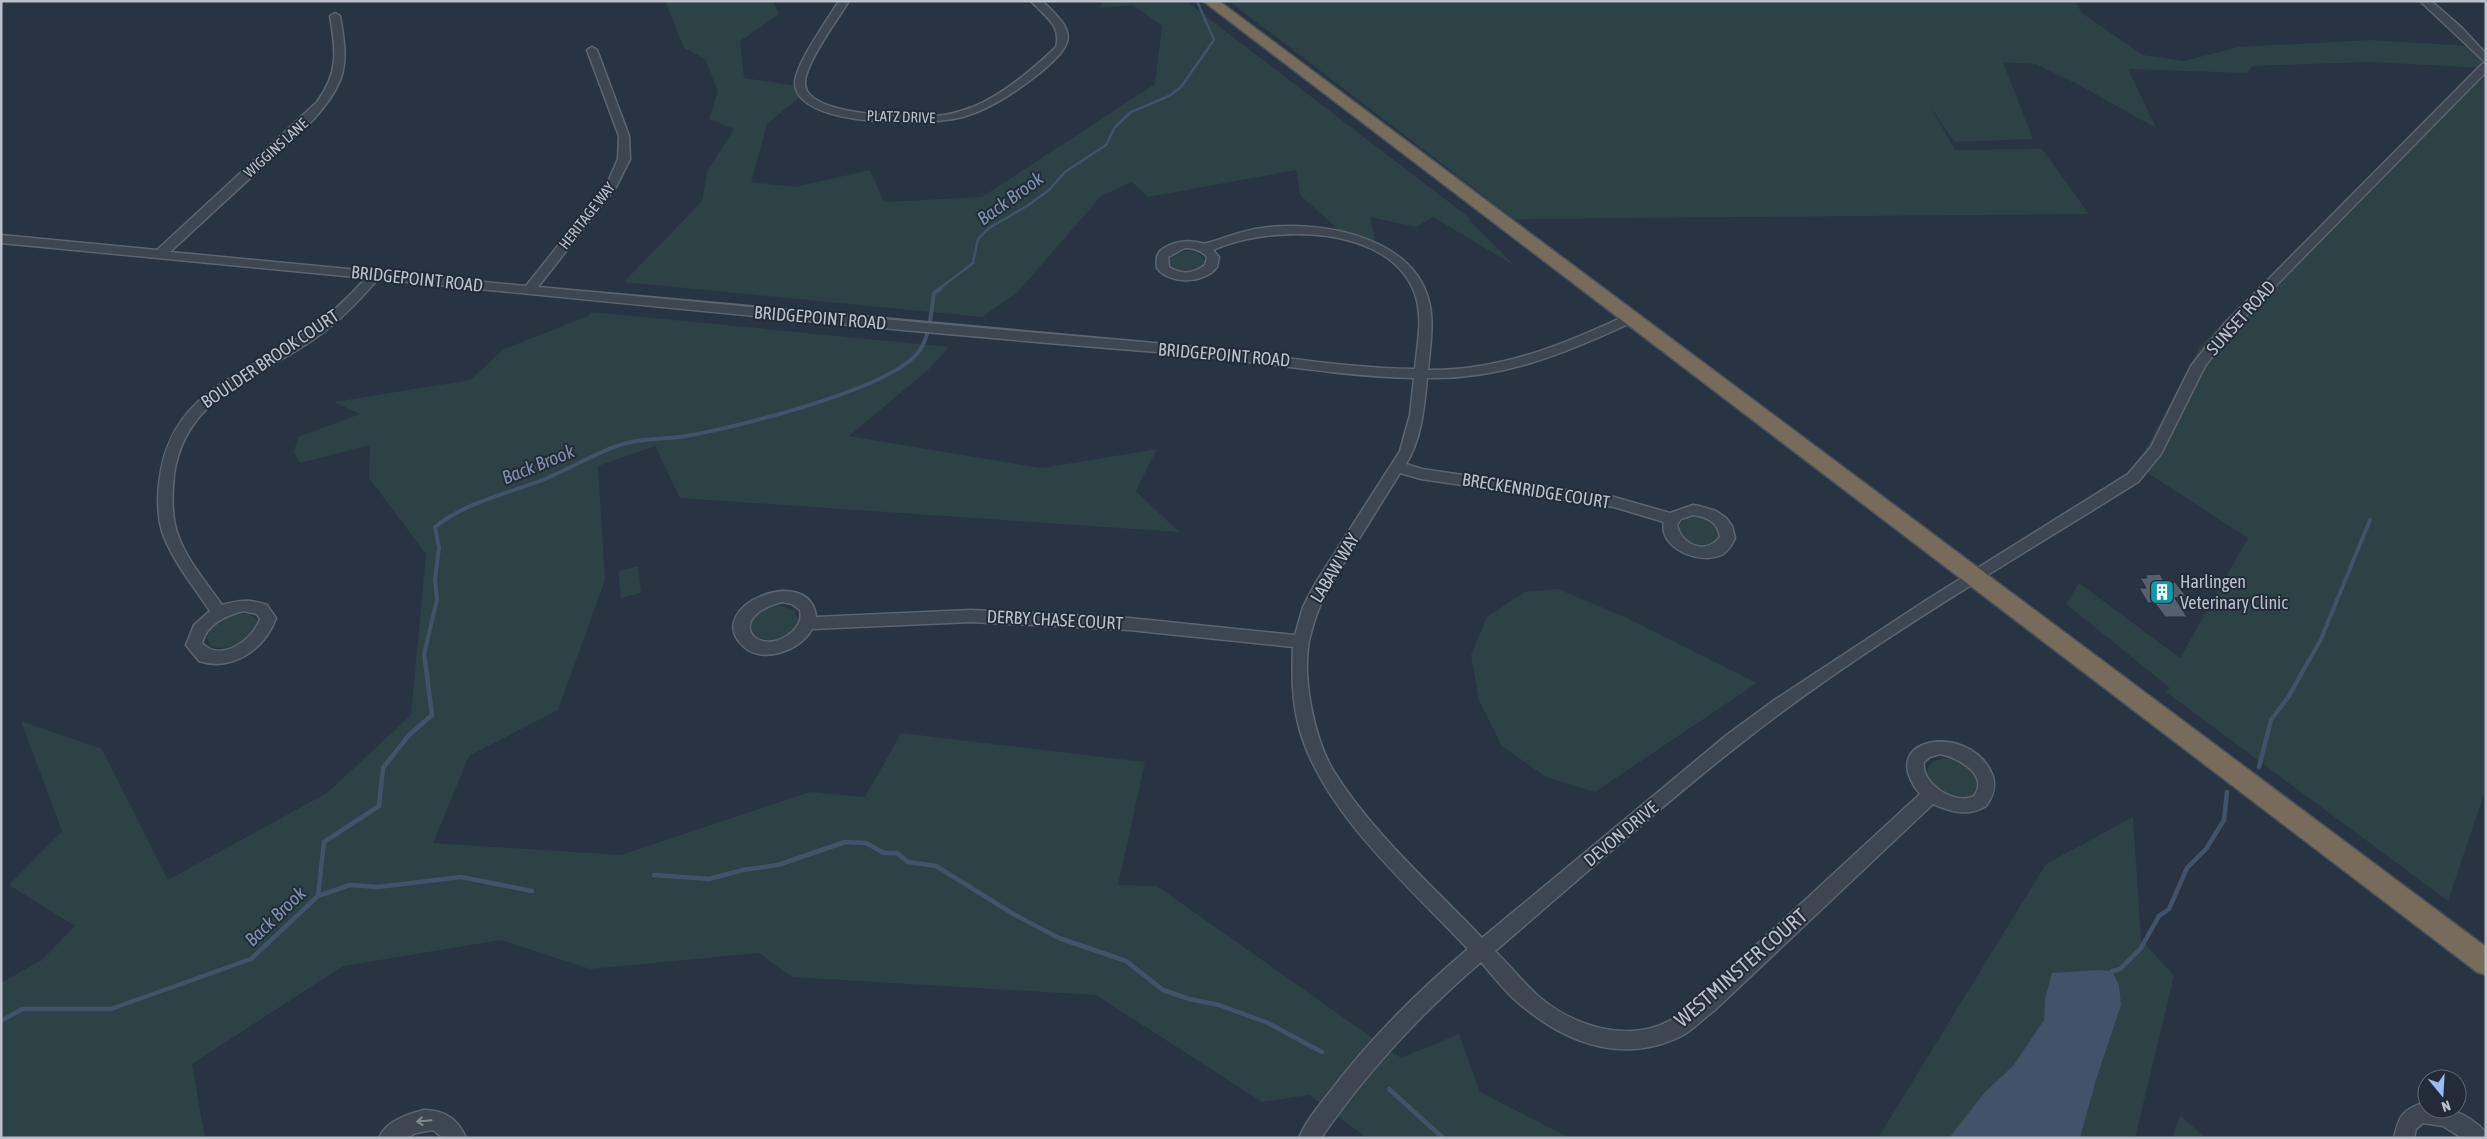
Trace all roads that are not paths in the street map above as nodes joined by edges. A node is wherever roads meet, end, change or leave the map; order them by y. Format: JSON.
{"nodes":[{"id":1,"x":844,"y":1,"type":"edge"},
{"id":2,"x":1036,"y":1,"type":"edge"},
{"id":3,"x":1210,"y":1,"type":"edge"},
{"id":4,"x":2424,"y":1,"type":"edge"},
{"id":5,"x":335,"y":16,"type":"dead end"},
{"id":6,"x":592,"y":50,"type":"dead end"},
{"id":7,"x":2486,"y":60,"type":"edge"},
{"id":8,"x":2486,"y":66,"type":"edge"},
{"id":9,"x":1,"y":239,"type":"edge"},
{"id":10,"x":1205,"y":249,"type":"dead end"},
{"id":11,"x":160,"y":254,"type":"junction"},
{"id":12,"x":375,"y":275,"type":"junction"},
{"id":13,"x":529,"y":290,"type":"junction"},
{"id":14,"x":1631,"y":318,"type":"junction"},
{"id":15,"x":1422,"y":375,"type":"junction"},
{"id":16,"x":1399,"y":467,"type":"junction"},
{"id":17,"x":1672,"y":519,"type":"dead end"},
{"id":18,"x":1976,"y":577,"type":"junction"},
{"id":19,"x":218,"y":613,"type":"junction"},
{"id":20,"x":808,"y":623,"type":"dead end"},
{"id":21,"x":1301,"y":642,"type":"junction"},
{"id":22,"x":1931,"y":794,"type":"dead end"},
{"id":23,"x":1482,"y":950,"type":"junction"},
{"id":24,"x":2486,"y":962,"type":"edge"},
{"id":25,"x":389,"y":1138,"type":"edge"},
{"id":26,"x":456,"y":1138,"type":"edge"},
{"id":27,"x":1309,"y":1138,"type":"edge"},
{"id":28,"x":2404,"y":1138,"type":"edge"},
{"id":29,"x":2478,"y":1138,"type":"edge"}],
"edges":[{"from":1,"to":2,"type":"street","name":"PLATZ DRIVE"},
{"from":3,"to":14,"type":"highway"},
{"from":4,"to":7,"type":"street"},
{"from":5,"to":11,"type":"street","name":"WIGGINS LANE"},
{"from":6,"to":13,"type":"street","name":"HERITAGE WAY"},
{"from":8,"to":18,"type":"street","name":"SUNSET ROAD"},
{"from":9,"to":11,"type":"street","name":"BRIDGEPOINT ROAD"},
{"from":10,"to":15,"type":"street","name":"LABAW WAY"},
{"from":11,"to":12,"type":"street","name":"BRIDGEPOINT ROAD"},
{"from":12,"to":13,"type":"street","name":"BRIDGEPOINT ROAD"},
{"from":12,"to":19,"type":"street","name":"BOULDER BROOK COURT"},
{"from":13,"to":15,"type":"street","name":"BRIDGEPOINT ROAD"},
{"from":14,"to":15,"type":"street","name":"BRIDGEPOINT ROAD"},
{"from":14,"to":18,"type":"highway"},
{"from":15,"to":16,"type":"street","name":"LABAW WAY"},
{"from":16,"to":17,"type":"street","name":"BRECKENRIDGE COURT"},
{"from":16,"to":21,"type":"street","name":"LABAW WAY"},
{"from":18,"to":23,"type":"street","name":"DEVON DRIVE"},
{"from":18,"to":24,"type":"highway"},
{"from":19,"to":19,"type":"street"},
{"from":20,"to":21,"type":"street","name":"DERBY CHASE COURT"},
{"from":21,"to":23,"type":"street","name":"LABAW WAY"},
{"from":22,"to":23,"type":"street","name":"WESTMINSTER COURT"},
{"from":23,"to":27,"type":"street","name":"DEVON DRIVE"},
{"from":26,"to":25,"type":"street","one_way":true},
{"from":28,"to":29,"type":"street"}]}
